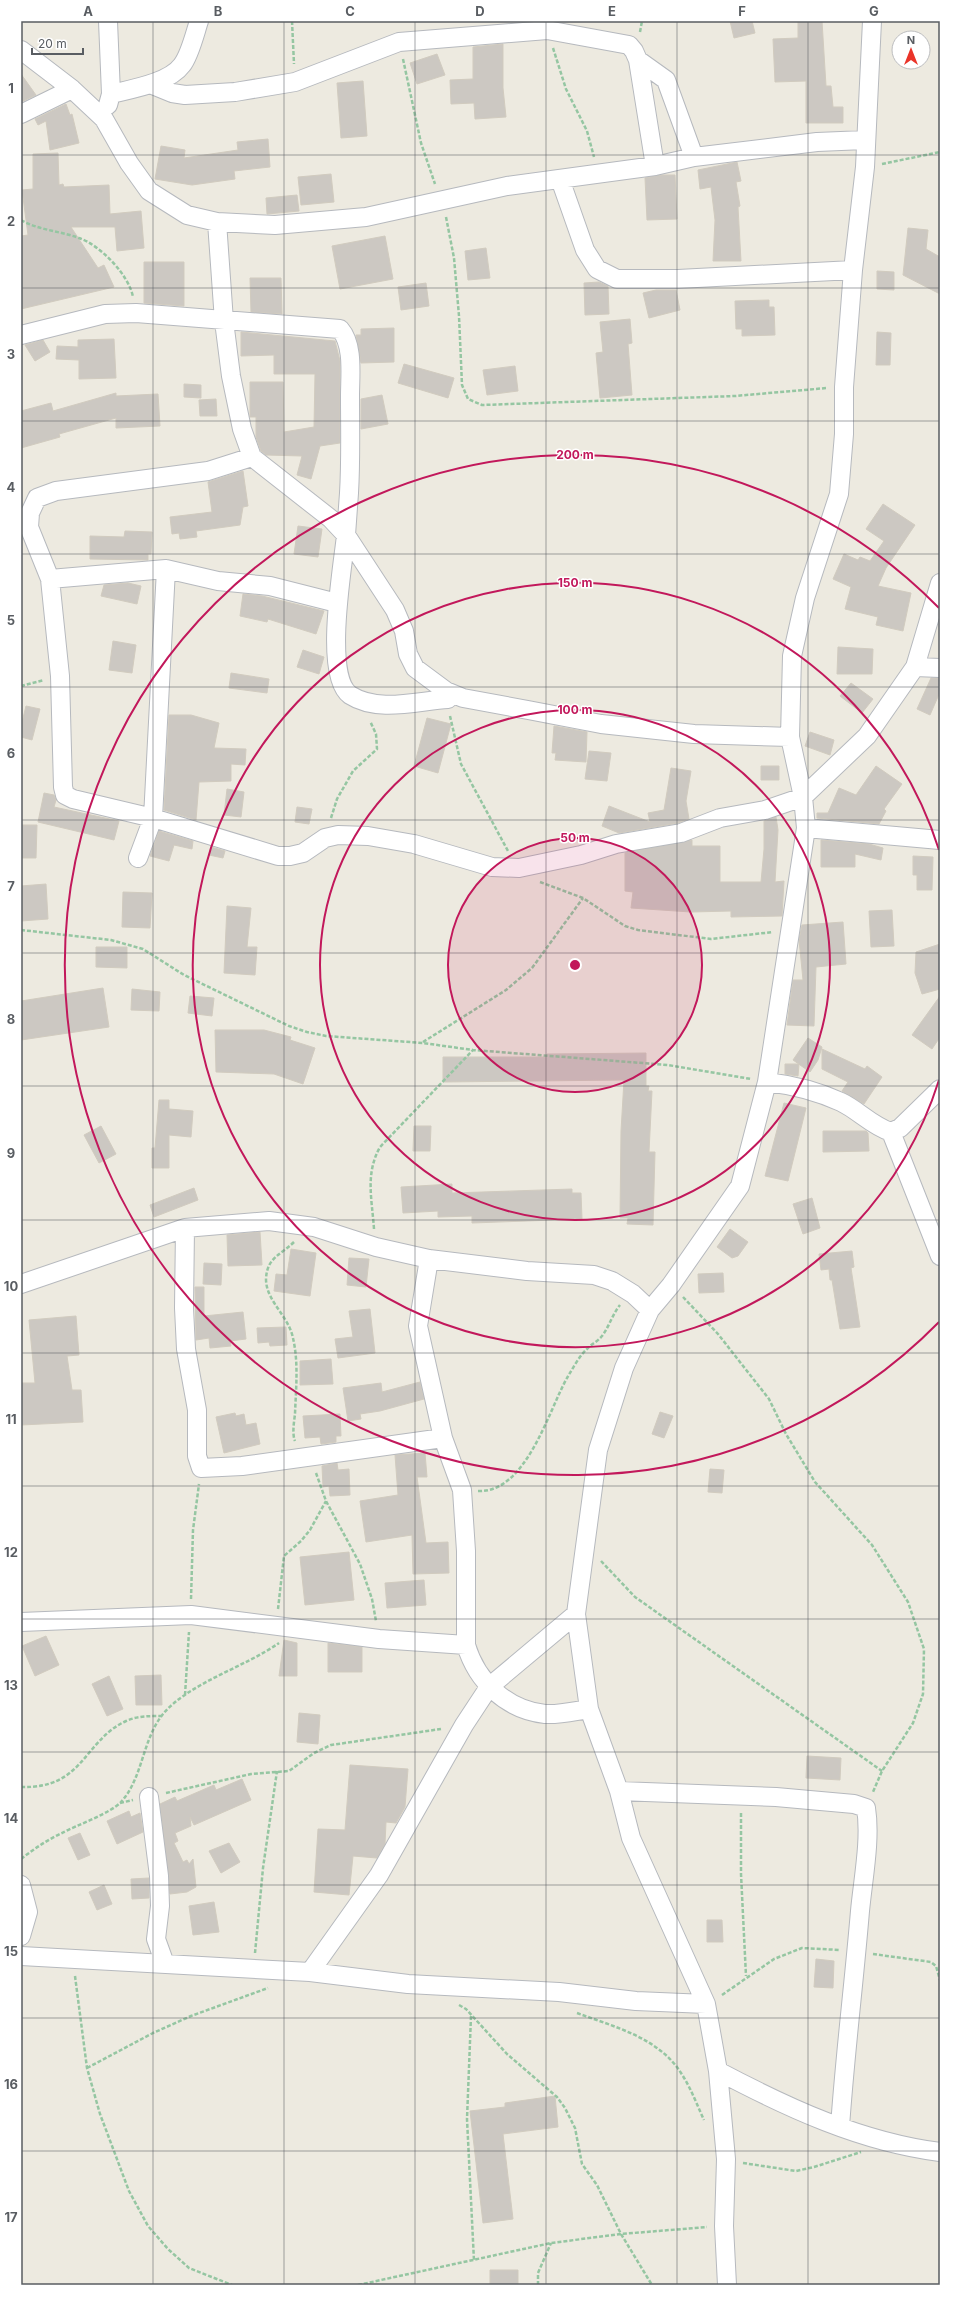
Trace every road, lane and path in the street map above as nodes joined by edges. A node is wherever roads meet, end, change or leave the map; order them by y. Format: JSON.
{"nodes":[{"id":1,"x":108,"y":21,"type":"edge"},
{"id":2,"x":199,"y":21,"type":"edge"},
{"id":3,"x":292,"y":21,"type":"edge"},
{"id":4,"x":872,"y":21,"type":"edge"},
{"id":5,"x":547,"y":30,"type":"junction"},
{"id":6,"x":399,"y":42,"type":"junction"},
{"id":7,"x":21,"y":50,"type":"edge"},
{"id":8,"x":638,"y":60,"type":"junction"},
{"id":9,"x":295,"y":82,"type":"junction"},
{"id":10,"x":150,"y":84,"type":"junction"},
{"id":11,"x":72,"y":89,"type":"junction"},
{"id":12,"x":111,"y":94,"type":"junction"},
{"id":13,"x":21,"y":114,"type":"edge"},
{"id":14,"x":104,"y":119,"type":"junction"},
{"id":15,"x":865,"y":140,"type":"junction"},
{"id":16,"x":940,"y":152,"type":"edge"},
{"id":17,"x":694,"y":157,"type":"junction"},
{"id":18,"x":655,"y":166,"type":"junction"},
{"id":19,"x":864,"y":167,"type":"junction"},
{"id":20,"x":593,"y":175,"type":"junction"},
{"id":21,"x":560,"y":179,"type":"junction"},
{"id":22,"x":441,"y":202,"type":"junction"},
{"id":23,"x":21,"y":220,"type":"edge"},
{"id":24,"x":217,"y":222,"type":"junction"},
{"id":25,"x":853,"y":270,"type":"junction"},
{"id":26,"x":136,"y":313,"type":"junction"},
{"id":27,"x":224,"y":321,"type":"junction"},
{"id":28,"x":21,"y":335,"type":"edge"},
{"id":29,"x":844,"y":387,"type":"junction"},
{"id":30,"x":252,"y":457,"type":"junction"},
{"id":31,"x":346,"y":536,"type":"junction"},
{"id":32,"x":166,"y":569,"type":"junction"},
{"id":33,"x":50,"y":579,"type":"junction"},
{"id":34,"x":940,"y":583,"type":"edge"},
{"id":35,"x":337,"y":603,"type":"junction"},
{"id":36,"x":915,"y":667,"type":"junction"},
{"id":37,"x":940,"y":668,"type":"edge"},
{"id":38,"x":60,"y":676,"type":"junction"},
{"id":39,"x":21,"y":686,"type":"edge"},
{"id":40,"x":448,"y":699,"type":"joint"},
{"id":41,"x":364,"y":702,"type":"junction"},
{"id":42,"x":790,"y":737,"type":"junction"},
{"id":43,"x":803,"y":797,"type":"junction"},
{"id":44,"x":153,"y":818,"type":"junction"},
{"id":45,"x":806,"y":828,"type":"junction"},
{"id":46,"x":325,"y":838,"type":"junction"},
{"id":47,"x":940,"y":840,"type":"edge"},
{"id":48,"x":138,"y":858,"type":"dead end"},
{"id":49,"x":519,"y":868,"type":"junction"},
{"id":50,"x":583,"y":898,"type":"junction"},
{"id":51,"x":21,"y":930,"type":"edge"},
{"id":52,"x":790,"y":931,"type":"junction"},
{"id":53,"x":423,"y":1043,"type":"junction"},
{"id":54,"x":473,"y":1050,"type":"junction"},
{"id":55,"x":767,"y":1082,"type":"junction"},
{"id":56,"x":940,"y":1089,"type":"edge"},
{"id":57,"x":891,"y":1132,"type":"junction"},
{"id":58,"x":314,"y":1227,"type":"junction"},
{"id":59,"x":186,"y":1228,"type":"junction"},
{"id":60,"x":376,"y":1247,"type":"junction"},
{"id":61,"x":940,"y":1256,"type":"edge"},
{"id":62,"x":429,"y":1259,"type":"junction"},
{"id":63,"x":21,"y":1284,"type":"edge"},
{"id":64,"x":671,"y":1285,"type":"junction"},
{"id":65,"x":632,"y":1294,"type":"junction"},
{"id":66,"x":650,"y":1310,"type":"junction"},
{"id":67,"x":443,"y":1438,"type":"junction"},
{"id":68,"x":310,"y":1456,"type":"junction"},
{"id":69,"x":201,"y":1468,"type":"junction"},
{"id":70,"x":462,"y":1490,"type":"junction"},
{"id":71,"x":326,"y":1501,"type":"junction"},
{"id":72,"x":585,"y":1544,"type":"junction"},
{"id":73,"x":576,"y":1614,"type":"junction"},
{"id":74,"x":191,"y":1615,"type":"junction"},
{"id":75,"x":21,"y":1622,"type":"edge"},
{"id":76,"x":277,"y":1626,"type":"junction"},
{"id":77,"x":301,"y":1628,"type":"junction"},
{"id":78,"x":379,"y":1639,"type":"junction"},
{"id":79,"x":466,"y":1645,"type":"junction"},
{"id":80,"x":489,"y":1686,"type":"junction"},
{"id":81,"x":185,"y":1695,"type":"junction"},
{"id":82,"x":589,"y":1708,"type":"junction"},
{"id":83,"x":162,"y":1716,"type":"junction"},
{"id":84,"x":464,"y":1725,"type":"junction"},
{"id":85,"x":882,"y":1770,"type":"junction"},
{"id":86,"x":277,"y":1771,"type":"junction"},
{"id":87,"x":21,"y":1787,"type":"edge"},
{"id":88,"x":619,"y":1791,"type":"junction"},
{"id":89,"x":741,"y":1796,"type":"junction"},
{"id":90,"x":149,"y":1797,"type":"junction"},
{"id":91,"x":120,"y":1803,"type":"junction"},
{"id":92,"x":866,"y":1808,"type":"junction"},
{"id":93,"x":21,"y":1859,"type":"edge"},
{"id":94,"x":21,"y":1884,"type":"edge"},
{"id":95,"x":21,"y":1936,"type":"edge"},
{"id":96,"x":857,"y":1951,"type":"junction"},
{"id":97,"x":21,"y":1956,"type":"edge"},
{"id":98,"x":73,"y":1960,"type":"junction"},
{"id":99,"x":165,"y":1964,"type":"junction"},
{"id":100,"x":253,"y":1969,"type":"junction"},
{"id":101,"x":310,"y":1972,"type":"junction"},
{"id":102,"x":746,"y":1976,"type":"junction"},
{"id":103,"x":940,"y":1980,"type":"edge"},
{"id":104,"x":274,"y":1986,"type":"dead end"},
{"id":105,"x":453,"y":2002,"type":"dead end"},
{"id":106,"x":706,"y":2004,"type":"junction"},
{"id":107,"x":575,"y":2012,"type":"dead end"},
{"id":108,"x":471,"y":2015,"type":"junction"},
{"id":109,"x":87,"y":2068,"type":"junction"},
{"id":110,"x":718,"y":2071,"type":"junction"},
{"id":111,"x":707,"y":2127,"type":"dead end"},
{"id":112,"x":840,"y":2127,"type":"junction"},
{"id":113,"x":885,"y":2143,"type":"junction"},
{"id":114,"x":940,"y":2152,"type":"edge"},
{"id":115,"x":726,"y":2159,"type":"junction"},
{"id":116,"x":724,"y":2226,"type":"junction"},
{"id":117,"x":621,"y":2234,"type":"junction"},
{"id":118,"x":551,"y":2243,"type":"junction"},
{"id":119,"x":474,"y":2261,"type":"junction"},
{"id":120,"x":232,"y":2285,"type":"edge"},
{"id":121,"x":358,"y":2285,"type":"edge"},
{"id":122,"x":538,"y":2285,"type":"edge"},
{"id":123,"x":652,"y":2285,"type":"edge"},
{"id":124,"x":726,"y":2285,"type":"edge"}],
"edges":[{"from":1,"to":12,"type":"street"},
{"from":2,"to":10,"type":"street"},
{"from":3,"to":9,"type":"path"},
{"from":4,"to":15,"type":"street"},
{"from":5,"to":6,"type":"street"},
{"from":5,"to":8,"type":"street"},
{"from":5,"to":20,"type":"path"},
{"from":6,"to":9,"type":"street"},
{"from":6,"to":22,"type":"path"},
{"from":7,"to":11,"type":"street"},
{"from":8,"to":17,"type":"street"},
{"from":8,"to":18,"type":"street"},
{"from":9,"to":10,"type":"street"},
{"from":10,"to":12,"type":"street"},
{"from":11,"to":13,"type":"street"},
{"from":11,"to":14,"type":"street"},
{"from":12,"to":14,"type":"street"},
{"from":14,"to":24,"type":"street"},
{"from":15,"to":17,"type":"street"},
{"from":15,"to":19,"type":"street"},
{"from":16,"to":19,"type":"path"},
{"from":17,"to":18,"type":"street"},
{"from":18,"to":20,"type":"street"},
{"from":19,"to":25,"type":"street"},
{"from":20,"to":21,"type":"street"},
{"from":21,"to":22,"type":"street"},
{"from":21,"to":25,"type":"street"},
{"from":22,"to":24,"type":"street"},
{"from":22,"to":29,"type":"path"},
{"from":23,"to":26,"type":"path"},
{"from":24,"to":27,"type":"street"},
{"from":25,"to":29,"type":"street"},
{"from":26,"to":27,"type":"street"},
{"from":26,"to":28,"type":"street"},
{"from":27,"to":30,"type":"street"},
{"from":27,"to":31,"type":"street"},
{"from":29,"to":42,"type":"street"},
{"from":30,"to":31,"type":"street"},
{"from":30,"to":33,"type":"street"},
{"from":31,"to":35,"type":"street"},
{"from":31,"to":42,"type":"street"},
{"from":32,"to":33,"type":"street"},
{"from":32,"to":35,"type":"street"},
{"from":32,"to":44,"type":"street"},
{"from":33,"to":38,"type":"street"},
{"from":34,"to":36,"type":"street"},
{"from":35,"to":41,"type":"street"},
{"from":36,"to":37,"type":"street"},
{"from":36,"to":43,"type":"street"},
{"from":38,"to":39,"type":"path"},
{"from":38,"to":44,"type":"street"},
{"from":40,"to":41,"type":"street"},
{"from":40,"to":49,"type":"path"},
{"from":41,"to":46,"type":"path"},
{"from":42,"to":43,"type":"street"},
{"from":43,"to":45,"type":"street"},
{"from":43,"to":49,"type":"street"},
{"from":44,"to":46,"type":"street"},
{"from":44,"to":48,"type":"street"},
{"from":45,"to":47,"type":"street"},
{"from":45,"to":52,"type":"street"},
{"from":46,"to":49,"type":"street"},
{"from":49,"to":50,"type":"path"},
{"from":50,"to":52,"type":"path"},
{"from":50,"to":53,"type":"path"},
{"from":51,"to":53,"type":"path"},
{"from":52,"to":55,"type":"street"},
{"from":53,"to":54,"type":"path"},
{"from":54,"to":55,"type":"path"},
{"from":54,"to":60,"type":"path"},
{"from":55,"to":57,"type":"street"},
{"from":55,"to":64,"type":"street"},
{"from":56,"to":57,"type":"street"},
{"from":57,"to":61,"type":"street"},
{"from":58,"to":59,"type":"street"},
{"from":58,"to":60,"type":"street"},
{"from":58,"to":68,"type":"path"},
{"from":59,"to":63,"type":"street"},
{"from":59,"to":69,"type":"street"},
{"from":60,"to":62,"type":"street"},
{"from":62,"to":65,"type":"street"},
{"from":62,"to":67,"type":"street"},
{"from":64,"to":66,"type":"street"},
{"from":64,"to":85,"type":"path"},
{"from":65,"to":66,"type":"street"},
{"from":65,"to":70,"type":"path"},
{"from":66,"to":72,"type":"street"},
{"from":67,"to":68,"type":"street"},
{"from":67,"to":70,"type":"street"},
{"from":68,"to":69,"type":"street"},
{"from":68,"to":71,"type":"path"},
{"from":69,"to":74,"type":"path"},
{"from":70,"to":79,"type":"street"},
{"from":71,"to":76,"type":"path"},
{"from":71,"to":78,"type":"path"},
{"from":72,"to":73,"type":"street"},
{"from":72,"to":85,"type":"path"},
{"from":73,"to":80,"type":"street"},
{"from":73,"to":82,"type":"street"},
{"from":74,"to":75,"type":"street"},
{"from":74,"to":76,"type":"street"},
{"from":74,"to":81,"type":"path"},
{"from":76,"to":77,"type":"street"},
{"from":77,"to":78,"type":"street"},
{"from":77,"to":81,"type":"path"},
{"from":78,"to":79,"type":"street"},
{"from":79,"to":80,"type":"street"},
{"from":80,"to":82,"type":"street"},
{"from":80,"to":84,"type":"street"},
{"from":81,"to":83,"type":"path"},
{"from":82,"to":88,"type":"street"},
{"from":83,"to":87,"type":"path"},
{"from":83,"to":91,"type":"path"},
{"from":84,"to":86,"type":"path"},
{"from":84,"to":101,"type":"street"},
{"from":85,"to":92,"type":"path"},
{"from":86,"to":90,"type":"path"},
{"from":86,"to":100,"type":"path"},
{"from":88,"to":89,"type":"street"},
{"from":88,"to":106,"type":"street"},
{"from":89,"to":92,"type":"street"},
{"from":89,"to":102,"type":"path"},
{"from":90,"to":91,"type":"path"},
{"from":90,"to":99,"type":"street"},
{"from":91,"to":93,"type":"path"},
{"from":92,"to":96,"type":"street"},
{"from":94,"to":95,"type":"street"},
{"from":96,"to":102,"type":"path"},
{"from":96,"to":103,"type":"path"},
{"from":96,"to":112,"type":"street"},
{"from":97,"to":98,"type":"street"},
{"from":98,"to":99,"type":"street"},
{"from":98,"to":109,"type":"path"},
{"from":99,"to":100,"type":"street"},
{"from":100,"to":101,"type":"street"},
{"from":101,"to":106,"type":"street"},
{"from":102,"to":106,"type":"path"},
{"from":104,"to":109,"type":"path"},
{"from":105,"to":108,"type":"path"},
{"from":106,"to":110,"type":"street"},
{"from":107,"to":111,"type":"path"},
{"from":108,"to":117,"type":"path"},
{"from":108,"to":119,"type":"path"},
{"from":109,"to":120,"type":"path"},
{"from":110,"to":112,"type":"street"},
{"from":110,"to":115,"type":"street"},
{"from":112,"to":113,"type":"street"},
{"from":113,"to":114,"type":"street"},
{"from":113,"to":115,"type":"path"},
{"from":115,"to":116,"type":"street"},
{"from":116,"to":117,"type":"path"},
{"from":116,"to":124,"type":"street"},
{"from":117,"to":118,"type":"path"},
{"from":117,"to":123,"type":"path"},
{"from":118,"to":119,"type":"path"},
{"from":118,"to":122,"type":"path"},
{"from":119,"to":121,"type":"path"}]}
